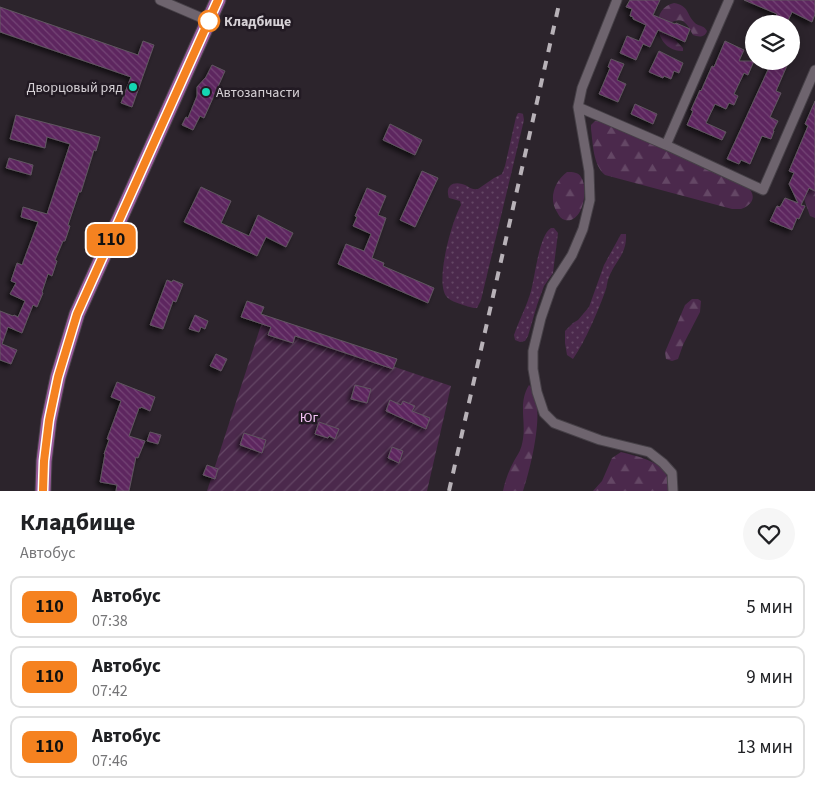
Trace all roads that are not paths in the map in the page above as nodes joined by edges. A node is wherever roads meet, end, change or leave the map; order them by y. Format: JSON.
{"nodes":[{"id":1,"x":160,"y":0,"type":"edge"},
{"id":2,"x":218,"y":0,"type":"edge"},
{"id":3,"x":617,"y":0,"type":"edge"},
{"id":4,"x":729,"y":0,"type":"edge"},
{"id":5,"x":209,"y":21,"type":"junction"},
{"id":6,"x":815,"y":70,"type":"edge"},
{"id":7,"x":578,"y":107,"type":"junction"},
{"id":8,"x":666,"y":145,"type":"junction"},
{"id":9,"x":43,"y":491,"type":"edge"},
{"id":10,"x":674,"y":491,"type":"edge"}],
"edges":[{"from":1,"to":5,"type":"street"},
{"from":2,"to":5,"type":"main road"},
{"from":3,"to":7,"type":"street"},
{"from":4,"to":8,"type":"street"},
{"from":5,"to":9,"type":"main road"},
{"from":6,"to":8,"type":"street"},
{"from":7,"to":8,"type":"street"},
{"from":7,"to":10,"type":"street"}]}
